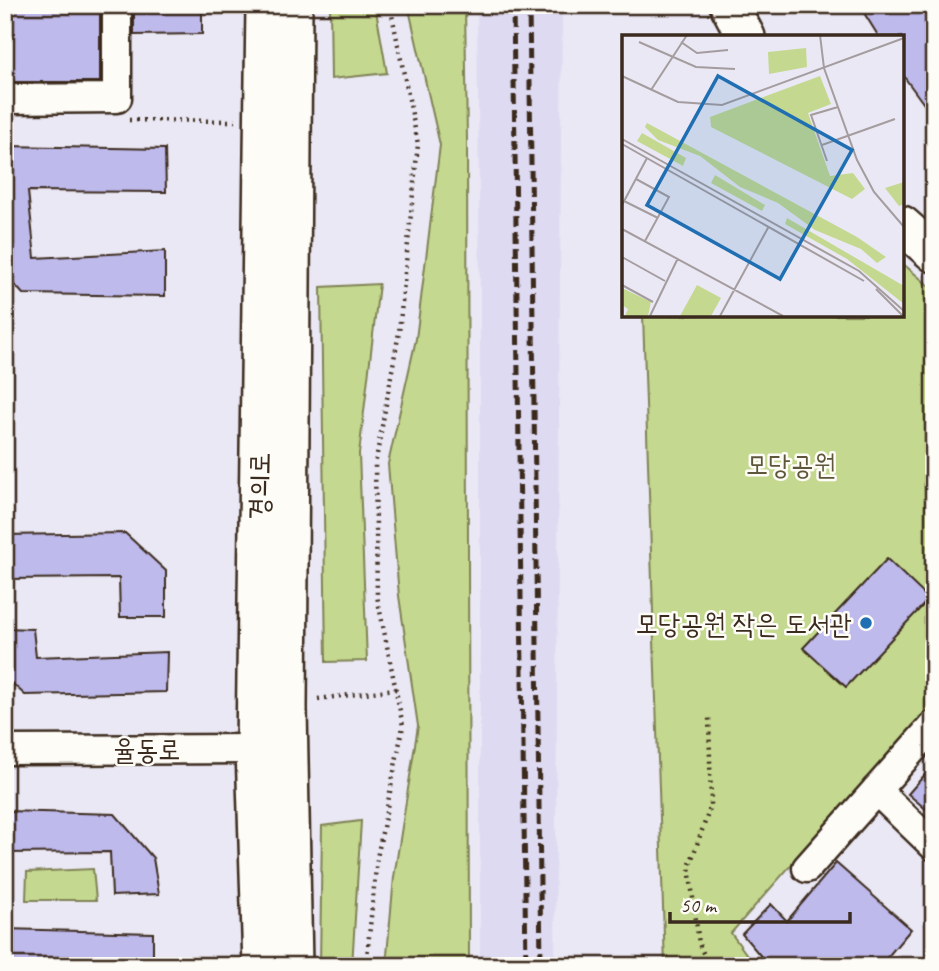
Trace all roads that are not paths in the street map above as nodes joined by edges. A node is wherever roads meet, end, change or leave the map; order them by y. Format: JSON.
{"nodes":[{"id":1,"x":117,"y":5,"type":"edge"},
{"id":2,"x":265,"y":5,"type":"edge"},
{"id":3,"x":293,"y":5,"type":"edge"},
{"id":4,"x":729,"y":5,"type":"edge"},
{"id":5,"x":745,"y":35,"type":"edge"},
{"id":6,"x":5,"y":99,"type":"edge"},
{"id":7,"x":904,"y":227,"type":"edge"},
{"id":8,"x":934,"y":253,"type":"edge"},
{"id":9,"x":934,"y":724,"type":"edge"},
{"id":10,"x":272,"y":749,"type":"junction"},
{"id":11,"x":5,"y":750,"type":"edge"},
{"id":12,"x":876,"y":789,"type":"junction"},
{"id":13,"x":934,"y":845,"type":"edge"},
{"id":14,"x":807,"y":868,"type":"dead end"},
{"id":15,"x":262,"y":966,"type":"edge"},
{"id":16,"x":293,"y":966,"type":"edge"}],
"edges":[{"from":1,"to":6,"type":"street"},
{"from":2,"to":10,"type":"main road","name":"경의로"},
{"from":3,"to":10,"type":"main road","name":"경의로"},
{"from":4,"to":5,"type":"main road"},
{"from":7,"to":8,"type":"main road"},
{"from":9,"to":12,"type":"street"},
{"from":10,"to":11,"type":"street","name":"율동로"},
{"from":10,"to":15,"type":"main road","name":"경의로"},
{"from":10,"to":16,"type":"main road","name":"경의로"},
{"from":12,"to":13,"type":"street"},
{"from":12,"to":14,"type":"street"}]}
